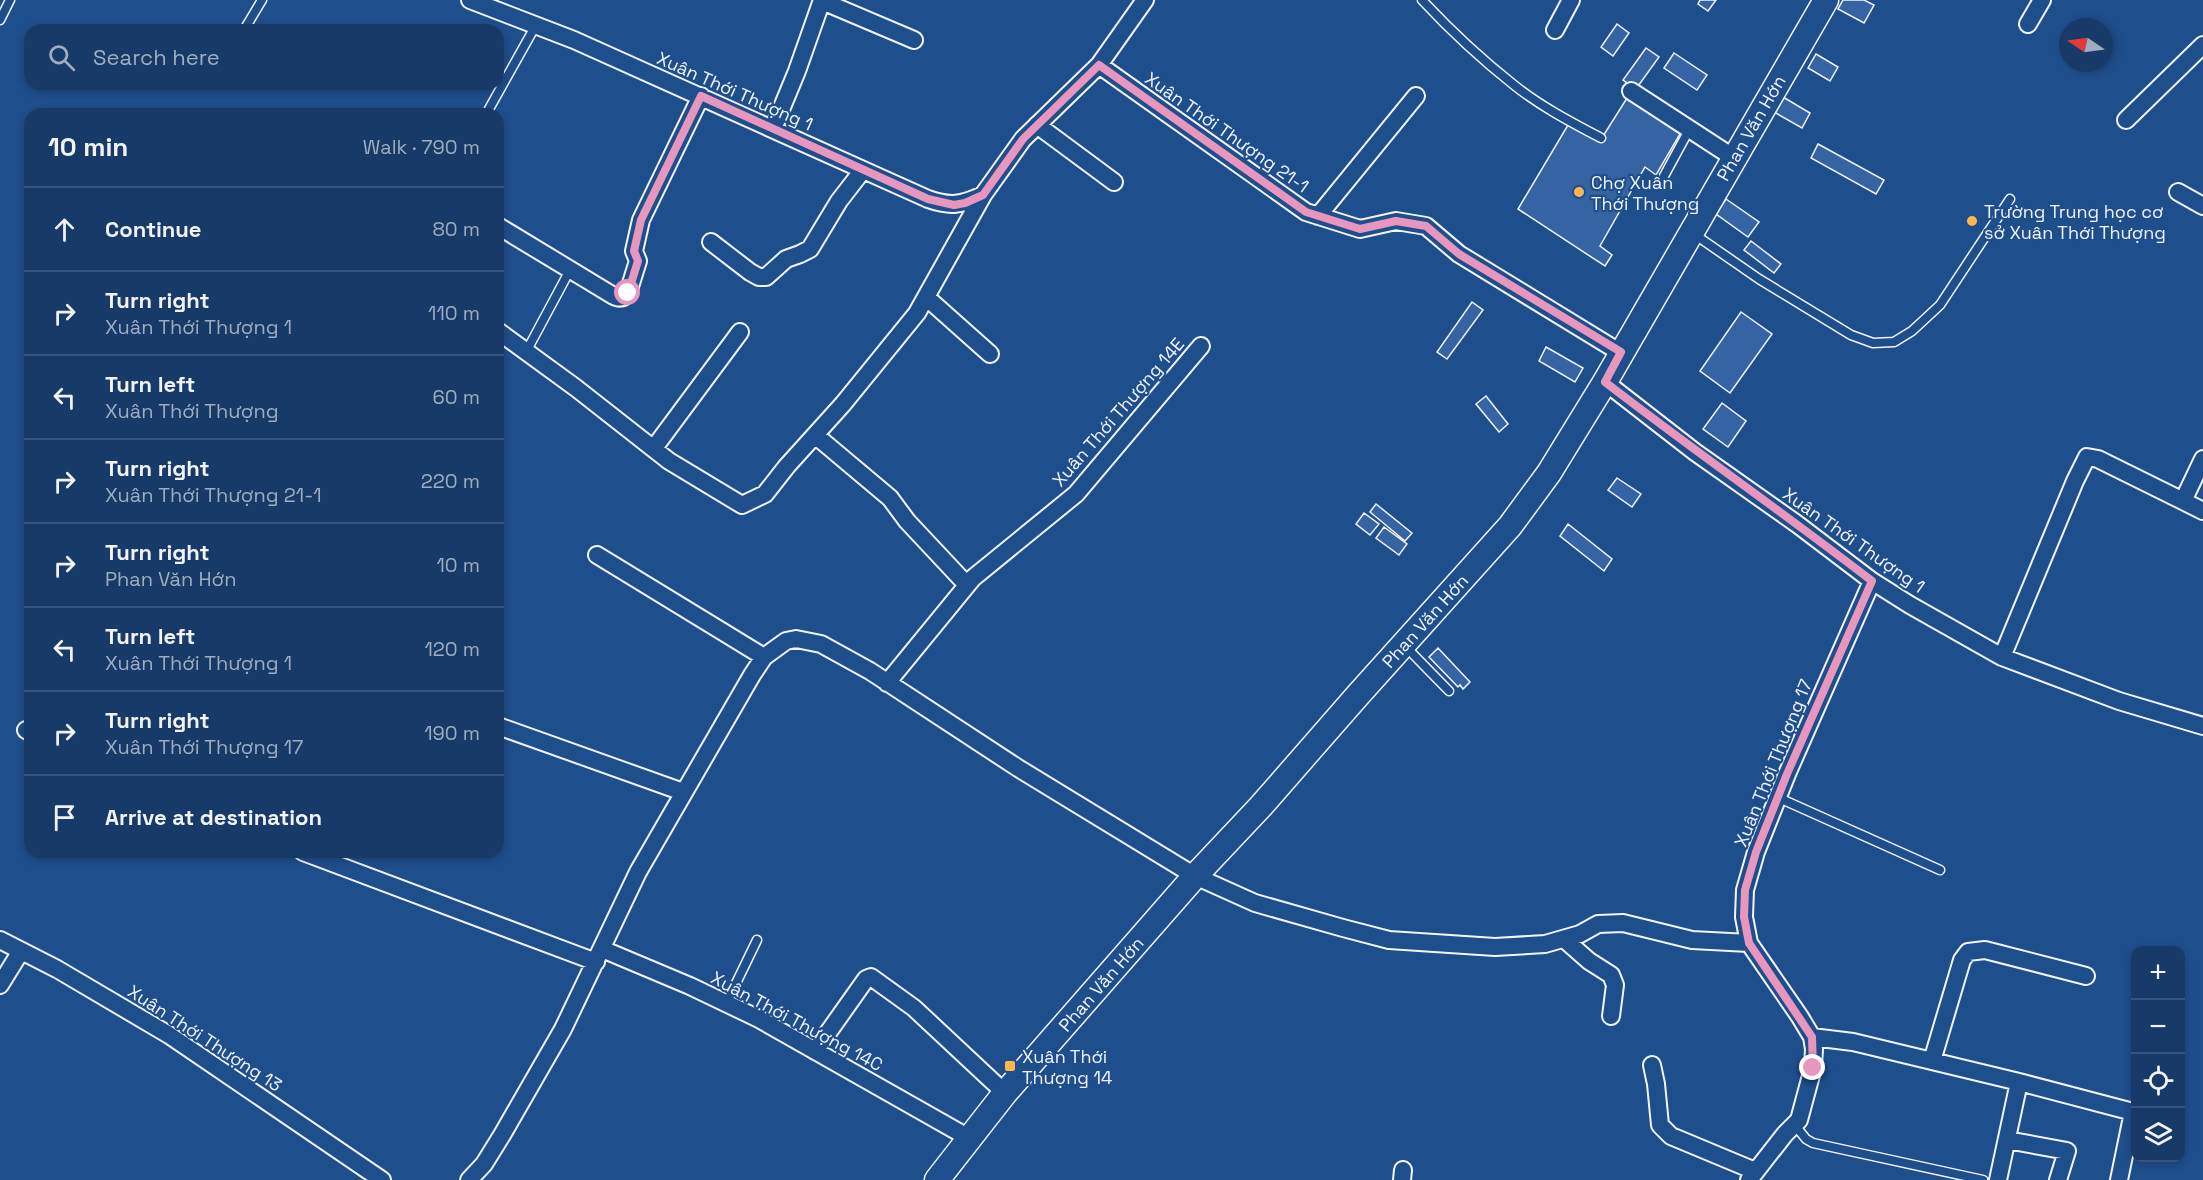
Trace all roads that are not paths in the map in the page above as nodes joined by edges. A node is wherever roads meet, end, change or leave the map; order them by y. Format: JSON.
{"nodes":[{"id":1,"x":10,"y":0,"type":"edge"},
{"id":2,"x":262,"y":0,"type":"edge"},
{"id":3,"x":470,"y":0,"type":"edge"},
{"id":4,"x":1145,"y":0,"type":"edge"},
{"id":5,"x":1422,"y":0,"type":"edge"},
{"id":6,"x":1571,"y":0,"type":"edge"},
{"id":7,"x":2042,"y":0,"type":"edge"},
{"id":8,"x":822,"y":1,"type":"edge"},
{"id":9,"x":1825,"y":1,"type":"edge"},
{"id":10,"x":0,"y":20,"type":"edge"},
{"id":11,"x":248,"y":24,"type":"edge"},
{"id":12,"x":2028,"y":24,"type":"dead end"},
{"id":13,"x":536,"y":25,"type":"junction"},
{"id":14,"x":1555,"y":30,"type":"dead end"},
{"id":15,"x":914,"y":39,"type":"dead end"},
{"id":16,"x":2203,"y":45,"type":"edge"},
{"id":17,"x":1099,"y":65,"type":"junction"},
{"id":18,"x":504,"y":83,"type":"edge"},
{"id":19,"x":500,"y":90,"type":"edge"},
{"id":20,"x":1632,"y":91,"type":"dead end"},
{"id":21,"x":701,"y":96,"type":"junction"},
{"id":22,"x":1416,"y":96,"type":"dead end"},
{"id":23,"x":490,"y":108,"type":"edge"},
{"id":24,"x":2126,"y":120,"type":"dead end"},
{"id":25,"x":1037,"y":125,"type":"junction"},
{"id":26,"x":773,"y":129,"type":"junction"},
{"id":27,"x":1689,"y":130,"type":"junction"},
{"id":28,"x":1601,"y":138,"type":"dead end"},
{"id":29,"x":1734,"y":158,"type":"junction"},
{"id":30,"x":863,"y":171,"type":"junction"},
{"id":31,"x":1664,"y":176,"type":"dead end"},
{"id":32,"x":1114,"y":182,"type":"dead end"},
{"id":33,"x":2178,"y":192,"type":"dead end"},
{"id":34,"x":983,"y":195,"type":"junction"},
{"id":35,"x":2010,"y":199,"type":"dead end"},
{"id":36,"x":2203,"y":206,"type":"edge"},
{"id":37,"x":1318,"y":216,"type":"junction"},
{"id":38,"x":504,"y":230,"type":"edge"},
{"id":39,"x":1691,"y":232,"type":"junction"},
{"id":40,"x":711,"y":242,"type":"dead end"},
{"id":41,"x":570,"y":270,"type":"junction"},
{"id":42,"x":926,"y":297,"type":"junction"},
{"id":43,"x":740,"y":332,"type":"dead end"},
{"id":44,"x":504,"y":336,"type":"edge"},
{"id":45,"x":1201,"y":346,"type":"dead end"},
{"id":46,"x":526,"y":352,"type":"junction"},
{"id":47,"x":1621,"y":352,"type":"junction"},
{"id":48,"x":990,"y":354,"type":"dead end"},
{"id":49,"x":1605,"y":382,"type":"junction"},
{"id":50,"x":815,"y":435,"type":"junction"},
{"id":51,"x":654,"y":448,"type":"junction"},
{"id":52,"x":2203,"y":459,"type":"edge"},
{"id":53,"x":2183,"y":501,"type":"junction"},
{"id":54,"x":2203,"y":511,"type":"edge"},
{"id":55,"x":597,"y":555,"type":"dead end"},
{"id":56,"x":1872,"y":581,"type":"junction"},
{"id":57,"x":967,"y":585,"type":"junction"},
{"id":58,"x":1403,"y":645,"type":"junction"},
{"id":59,"x":764,"y":657,"type":"junction"},
{"id":60,"x":2002,"y":657,"type":"junction"},
{"id":61,"x":887,"y":682,"type":"junction"},
{"id":62,"x":1449,"y":691,"type":"dead end"},
{"id":63,"x":2203,"y":726,"type":"edge"},
{"id":64,"x":504,"y":728,"type":"edge"},
{"id":65,"x":683,"y":792,"type":"junction"},
{"id":66,"x":1779,"y":798,"type":"junction"},
{"id":67,"x":320,"y":858,"type":"edge"},
{"id":68,"x":1940,"y":870,"type":"dead end"},
{"id":69,"x":1195,"y":876,"type":"junction"},
{"id":70,"x":1564,"y":939,"type":"junction"},
{"id":71,"x":0,"y":940,"type":"edge"},
{"id":72,"x":757,"y":940,"type":"dead end"},
{"id":73,"x":1749,"y":943,"type":"junction"},
{"id":74,"x":21,"y":951,"type":"junction"},
{"id":75,"x":599,"y":956,"type":"junction"},
{"id":76,"x":2086,"y":976,"type":"dead end"},
{"id":77,"x":0,"y":985,"type":"edge"},
{"id":78,"x":726,"y":1004,"type":"junction"},
{"id":79,"x":1611,"y":1016,"type":"dead end"},
{"id":80,"x":1812,"y":1037,"type":"junction"},
{"id":81,"x":815,"y":1051,"type":"junction"},
{"id":82,"x":1932,"y":1061,"type":"junction"},
{"id":83,"x":1652,"y":1065,"type":"dead end"},
{"id":84,"x":2019,"y":1082,"type":"junction"},
{"id":85,"x":1005,"y":1093,"type":"junction"},
{"id":86,"x":1794,"y":1124,"type":"junction"},
{"id":87,"x":969,"y":1138,"type":"junction"},
{"id":88,"x":2007,"y":1140,"type":"junction"},
{"id":89,"x":1752,"y":1176,"type":"edge"},
{"id":90,"x":382,"y":1180,"type":"edge"},
{"id":91,"x":469,"y":1180,"type":"edge"},
{"id":92,"x":936,"y":1180,"type":"edge"},
{"id":93,"x":1983,"y":1180,"type":"edge"},
{"id":94,"x":1998,"y":1180,"type":"edge"},
{"id":95,"x":2058,"y":1180,"type":"edge"},
{"id":96,"x":2119,"y":1180,"type":"edge"}],
"edges":[{"from":1,"to":10,"type":"lane"},
{"from":2,"to":11,"type":"lane"},
{"from":3,"to":13,"type":"street","name":"Xuân Thới Thượng 1"},
{"from":4,"to":17,"type":"street"},
{"from":5,"to":28,"type":"lane"},
{"from":6,"to":14,"type":"street"},
{"from":7,"to":12,"type":"street"},
{"from":8,"to":15,"type":"street"},
{"from":8,"to":26,"type":"street"},
{"from":9,"to":29,"type":"main road","name":"Phan Văn Hớn"},
{"from":13,"to":18,"type":"lane"},
{"from":13,"to":21,"type":"street","name":"Xuân Thới Thượng 1"},
{"from":16,"to":24,"type":"street"},
{"from":17,"to":25,"type":"street"},
{"from":17,"to":37,"type":"street","name":"Xuân Thới Thượng 21-1"},
{"from":19,"to":23,"type":"lane"},
{"from":20,"to":27,"type":"street"},
{"from":21,"to":26,"type":"street","name":"Xuân Thới Thượng 1"},
{"from":21,"to":41,"type":"street"},
{"from":22,"to":37,"type":"street"},
{"from":25,"to":32,"type":"street"},
{"from":25,"to":34,"type":"street"},
{"from":26,"to":30,"type":"street","name":"Xuân Thới Thượng 1"},
{"from":27,"to":29,"type":"street"},
{"from":27,"to":31,"type":"lane"},
{"from":29,"to":39,"type":"main road","name":"Phan Văn Hớn"},
{"from":30,"to":34,"type":"street","name":"Xuân Thới Thượng 1"},
{"from":30,"to":40,"type":"street"},
{"from":33,"to":36,"type":"street"},
{"from":34,"to":42,"type":"street"},
{"from":35,"to":39,"type":"lane"},
{"from":37,"to":47,"type":"street","name":"Xuân Thới Thượng 21-1"},
{"from":38,"to":41,"type":"street"},
{"from":39,"to":47,"type":"main road","name":"Phan Văn Hớn"},
{"from":41,"to":46,"type":"lane"},
{"from":42,"to":48,"type":"street"},
{"from":42,"to":50,"type":"street"},
{"from":43,"to":51,"type":"street"},
{"from":44,"to":46,"type":"street"},
{"from":45,"to":57,"type":"street","name":"Xuân Thới Thượng 14E"},
{"from":46,"to":51,"type":"street"},
{"from":47,"to":49,"type":"main road","name":"Phan Văn Hớn"},
{"from":49,"to":56,"type":"street","name":"Xuân Thới Thượng 1"},
{"from":49,"to":58,"type":"main road","name":"Phan Văn Hớn"},
{"from":50,"to":51,"type":"street"},
{"from":50,"to":57,"type":"street"},
{"from":52,"to":53,"type":"street"},
{"from":53,"to":54,"type":"street"},
{"from":53,"to":60,"type":"street"},
{"from":55,"to":59,"type":"street"},
{"from":56,"to":60,"type":"street","name":"Xuân Thới Thượng 1"},
{"from":56,"to":66,"type":"street","name":"Xuân Thới Thượng 17"},
{"from":57,"to":61,"type":"street","name":"Xuân Thới Thượng 14E"},
{"from":58,"to":62,"type":"lane"},
{"from":58,"to":69,"type":"main road","name":"Phan Văn Hớn"},
{"from":59,"to":61,"type":"street"},
{"from":59,"to":65,"type":"street"},
{"from":60,"to":63,"type":"street","name":"Xuân Thới Thượng 1"},
{"from":61,"to":69,"type":"street"},
{"from":64,"to":65,"type":"street"},
{"from":65,"to":75,"type":"street"},
{"from":66,"to":68,"type":"lane"},
{"from":66,"to":73,"type":"street","name":"Xuân Thới Thượng 17"},
{"from":67,"to":75,"type":"street","name":"Xuân Thới Thượng 14C"},
{"from":69,"to":70,"type":"street"},
{"from":69,"to":85,"type":"main road","name":"Phan Văn Hớn"},
{"from":70,"to":73,"type":"street"},
{"from":70,"to":79,"type":"street"},
{"from":71,"to":74,"type":"street","name":"Xuân Thới Thượng 13"},
{"from":72,"to":78,"type":"lane"},
{"from":73,"to":80,"type":"street","name":"Xuân Thới Thượng 17"},
{"from":74,"to":77,"type":"street"},
{"from":74,"to":90,"type":"street","name":"Xuân Thới Thượng 13"},
{"from":75,"to":78,"type":"street","name":"Xuân Thới Thượng 14C"},
{"from":75,"to":91,"type":"street"},
{"from":76,"to":82,"type":"street"},
{"from":78,"to":81,"type":"street","name":"Xuân Thới Thượng 14C"},
{"from":80,"to":82,"type":"street"},
{"from":80,"to":86,"type":"street"},
{"from":81,"to":85,"type":"street"},
{"from":81,"to":87,"type":"street","name":"Xuân Thới Thượng 14C"},
{"from":82,"to":84,"type":"street"},
{"from":83,"to":89,"type":"street"},
{"from":84,"to":88,"type":"street"},
{"from":84,"to":96,"type":"street"},
{"from":85,"to":87,"type":"main road","name":"Phan Văn Hớn"},
{"from":86,"to":89,"type":"street"},
{"from":86,"to":93,"type":"lane"},
{"from":87,"to":92,"type":"main road","name":"Phan Văn Hớn"},
{"from":88,"to":94,"type":"street"},
{"from":88,"to":95,"type":"street"}]}
